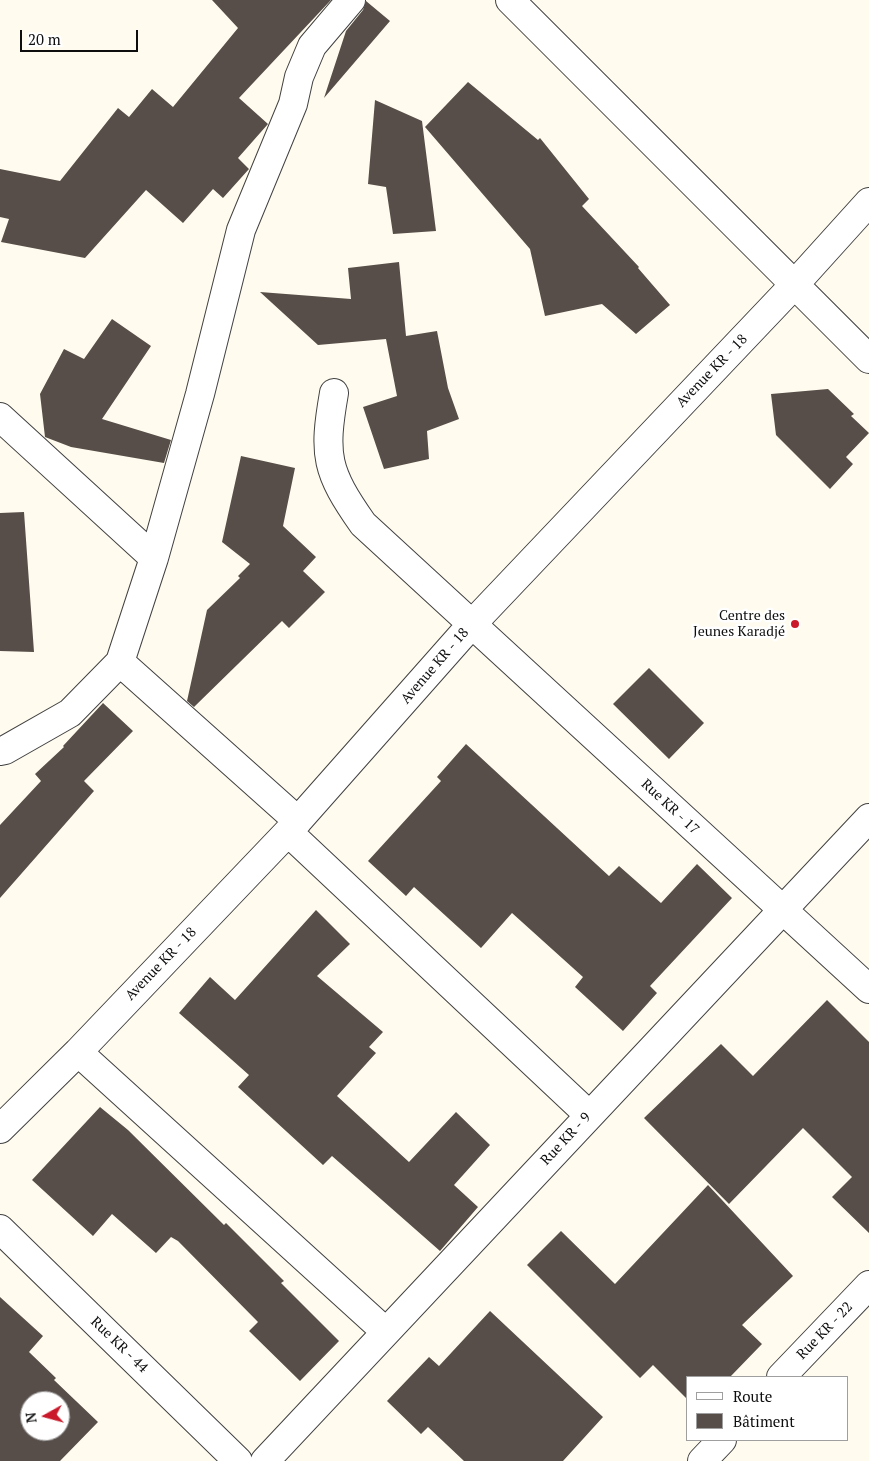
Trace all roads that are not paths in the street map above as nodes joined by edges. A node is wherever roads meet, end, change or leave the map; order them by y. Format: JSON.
{"nodes":[{"id":1,"x":351,"y":0,"type":"edge"},
{"id":2,"x":510,"y":0,"type":"edge"},
{"id":3,"x":869,"y":202,"type":"edge"},
{"id":4,"x":794,"y":285,"type":"junction"},
{"id":5,"x":869,"y":359,"type":"edge"},
{"id":6,"x":334,"y":392,"type":"dead end"},
{"id":7,"x":0,"y":417,"type":"edge"},
{"id":8,"x":154,"y":558,"type":"junction"},
{"id":9,"x":472,"y":624,"type":"junction"},
{"id":10,"x":120,"y":662,"type":"junction"},
{"id":11,"x":0,"y":750,"type":"edge"},
{"id":12,"x":869,"y":818,"type":"edge"},
{"id":13,"x":293,"y":827,"type":"junction"},
{"id":14,"x":782,"y":910,"type":"junction"},
{"id":15,"x":869,"y":989,"type":"edge"},
{"id":16,"x":78,"y":1052,"type":"junction"},
{"id":17,"x":589,"y":1115,"type":"junction"},
{"id":18,"x":0,"y":1129,"type":"edge"},
{"id":19,"x":0,"y":1228,"type":"edge"},
{"id":20,"x":869,"y":1286,"type":"edge"},
{"id":21,"x":386,"y":1332,"type":"junction"},
{"id":22,"x":783,"y":1376,"type":"edge"},
{"id":23,"x":721,"y":1441,"type":"edge"},
{"id":24,"x":238,"y":1461,"type":"edge"},
{"id":25,"x":264,"y":1461,"type":"edge"},
{"id":26,"x":702,"y":1461,"type":"edge"}],
"edges":[{"from":1,"to":8,"type":"street"},
{"from":2,"to":4,"type":"street"},
{"from":3,"to":4,"type":"street","name":"Avenue KR - 18"},
{"from":4,"to":5,"type":"street"},
{"from":4,"to":9,"type":"street","name":"Avenue KR - 18"},
{"from":6,"to":9,"type":"street","name":"Rue KR - 17"},
{"from":7,"to":8,"type":"street"},
{"from":8,"to":10,"type":"street"},
{"from":9,"to":13,"type":"street","name":"Avenue KR - 18"},
{"from":9,"to":14,"type":"street","name":"Rue KR - 17"},
{"from":10,"to":11,"type":"street"},
{"from":10,"to":13,"type":"street"},
{"from":12,"to":14,"type":"street","name":"Rue KR - 9"},
{"from":13,"to":16,"type":"street","name":"Avenue KR - 18"},
{"from":13,"to":17,"type":"street"},
{"from":14,"to":15,"type":"street","name":"Rue KR - 17"},
{"from":14,"to":17,"type":"street","name":"Rue KR - 9"},
{"from":16,"to":18,"type":"street","name":"Avenue KR - 18"},
{"from":16,"to":21,"type":"street"},
{"from":17,"to":21,"type":"street","name":"Rue KR - 9"},
{"from":19,"to":24,"type":"street","name":"Rue KR - 44"},
{"from":20,"to":22,"type":"street","name":"Rue KR - 22"},
{"from":21,"to":25,"type":"street","name":"Rue KR - 9"},
{"from":23,"to":26,"type":"street"}]}
